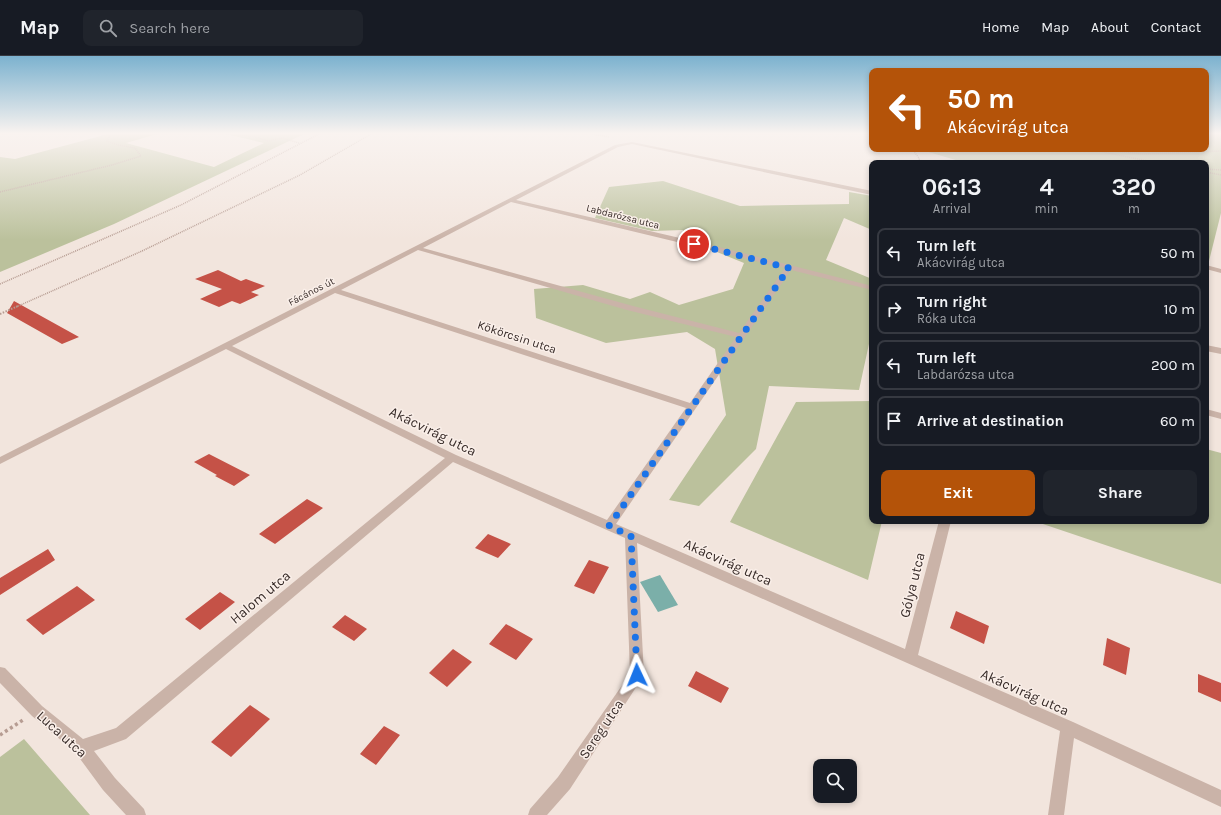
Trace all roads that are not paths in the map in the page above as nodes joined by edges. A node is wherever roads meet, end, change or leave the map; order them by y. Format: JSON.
{"nodes":[{"id":1,"x":570,"y":169,"type":"edge"},
{"id":2,"x":757,"y":169,"type":"edge"},
{"id":3,"x":869,"y":192,"type":"edge"},
{"id":4,"x":509,"y":200,"type":"junction"},
{"id":5,"x":416,"y":248,"type":"junction"},
{"id":6,"x":789,"y":268,"type":"junction"},
{"id":7,"x":1209,"y":268,"type":"edge"},
{"id":8,"x":1221,"y":271,"type":"edge"},
{"id":9,"x":869,"y":287,"type":"edge"},
{"id":10,"x":334,"y":290,"type":"junction"},
{"id":11,"x":742,"y":336,"type":"junction"},
{"id":12,"x":226,"y":346,"type":"junction"},
{"id":13,"x":1209,"y":349,"type":"edge"},
{"id":14,"x":1221,"y":351,"type":"edge"},
{"id":15,"x":692,"y":407,"type":"junction"},
{"id":16,"x":1209,"y":413,"type":"edge"},
{"id":17,"x":1221,"y":416,"type":"edge"},
{"id":18,"x":452,"y":457,"type":"junction"},
{"id":19,"x":0,"y":461,"type":"edge"},
{"id":20,"x":944,"y":524,"type":"edge"},
{"id":21,"x":609,"y":526,"type":"junction"},
{"id":22,"x":631,"y":536,"type":"junction"},
{"id":23,"x":910,"y":658,"type":"junction"},
{"id":24,"x":0,"y":673,"type":"edge"},
{"id":25,"x":1068,"y":727,"type":"junction"},
{"id":26,"x":81,"y":748,"type":"junction"},
{"id":27,"x":1221,"y":799,"type":"edge"},
{"id":28,"x":138,"y":815,"type":"edge"},
{"id":29,"x":536,"y":815,"type":"edge"},
{"id":30,"x":1056,"y":815,"type":"edge"}],
"edges":[{"from":1,"to":4,"type":"street","name":"Fácános út"},
{"from":2,"to":3,"type":"street","name":"Fácános út"},
{"from":4,"to":5,"type":"street","name":"Fácános út"},
{"from":4,"to":6,"type":"street","name":"Labdarózsa utca"},
{"from":5,"to":10,"type":"street","name":"Fácános út"},
{"from":5,"to":11,"type":"street"},
{"from":6,"to":9,"type":"street","name":"Labdarózsa utca"},
{"from":6,"to":11,"type":"street"},
{"from":7,"to":8,"type":"street"},
{"from":10,"to":12,"type":"street","name":"Fácános út"},
{"from":10,"to":15,"type":"street","name":"Kökörcsin utca"},
{"from":11,"to":15,"type":"street"},
{"from":12,"to":18,"type":"street","name":"Akácvirág utca"},
{"from":12,"to":19,"type":"street","name":"Fácános út"},
{"from":13,"to":14,"type":"street"},
{"from":15,"to":21,"type":"street"},
{"from":16,"to":17,"type":"street"},
{"from":18,"to":21,"type":"street","name":"Akácvirág utca"},
{"from":18,"to":26,"type":"street","name":"Halom utca"},
{"from":20,"to":23,"type":"street","name":"Gólya utca"},
{"from":21,"to":22,"type":"street","name":"Akácvirág utca"},
{"from":22,"to":23,"type":"street","name":"Akácvirág utca"},
{"from":22,"to":29,"type":"street","name":"Sereg utca"},
{"from":23,"to":25,"type":"street","name":"Akácvirág utca"},
{"from":24,"to":26,"type":"street","name":"Luca utca"},
{"from":25,"to":27,"type":"street","name":"Akácvirág utca"},
{"from":25,"to":30,"type":"street"},
{"from":26,"to":28,"type":"street","name":"Luca utca"}]}
